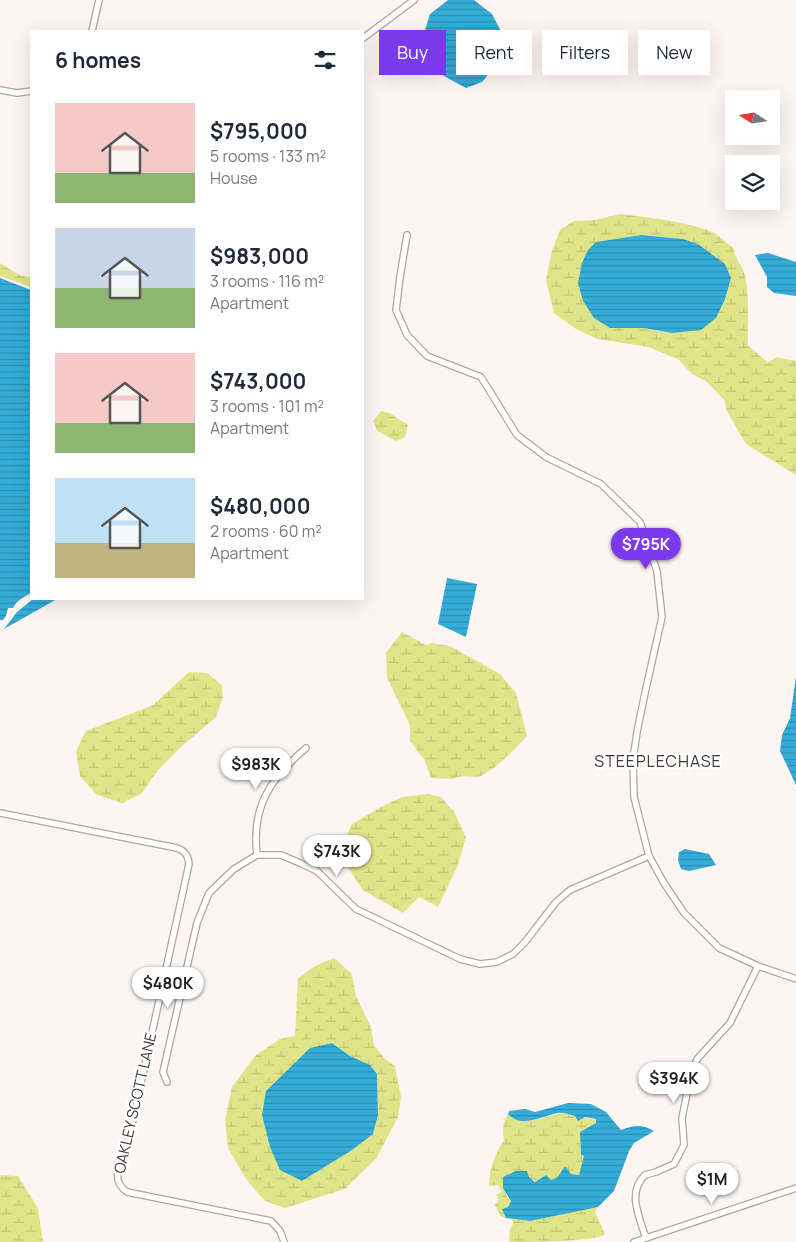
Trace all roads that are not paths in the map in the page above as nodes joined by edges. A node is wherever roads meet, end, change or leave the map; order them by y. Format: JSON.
{"nodes":[{"id":1,"x":99,"y":0,"type":"edge"},
{"id":2,"x":414,"y":0,"type":"edge"},
{"id":3,"x":92,"y":30,"type":"edge"},
{"id":4,"x":364,"y":38,"type":"edge"},
{"id":5,"x":0,"y":90,"type":"edge"},
{"id":6,"x":30,"y":91,"type":"edge"},
{"id":7,"x":407,"y":235,"type":"dead end"},
{"id":8,"x":306,"y":748,"type":"dead end"},
{"id":9,"x":0,"y":813,"type":"edge"},
{"id":10,"x":258,"y":855,"type":"junction"},
{"id":11,"x":649,"y":856,"type":"junction"},
{"id":12,"x":758,"y":966,"type":"junction"},
{"id":13,"x":796,"y":979,"type":"edge"},
{"id":14,"x":167,"y":1082,"type":"dead end"},
{"id":15,"x":796,"y":1188,"type":"edge"},
{"id":16,"x":646,"y":1238,"type":"junction"},
{"id":17,"x":284,"y":1242,"type":"edge"},
{"id":18,"x":634,"y":1242,"type":"edge"}],
"edges":[{"from":1,"to":3,"type":"street"},
{"from":2,"to":4,"type":"street"},
{"from":5,"to":6,"type":"street"},
{"from":7,"to":11,"type":"street"},
{"from":8,"to":10,"type":"street"},
{"from":9,"to":17,"type":"street","name":"OAKLEY SCOTT LANE"},
{"from":10,"to":11,"type":"street"},
{"from":10,"to":14,"type":"street"},
{"from":11,"to":12,"type":"street"},
{"from":12,"to":13,"type":"street"},
{"from":12,"to":16,"type":"street"},
{"from":15,"to":16,"type":"street"},
{"from":16,"to":18,"type":"street"}]}
